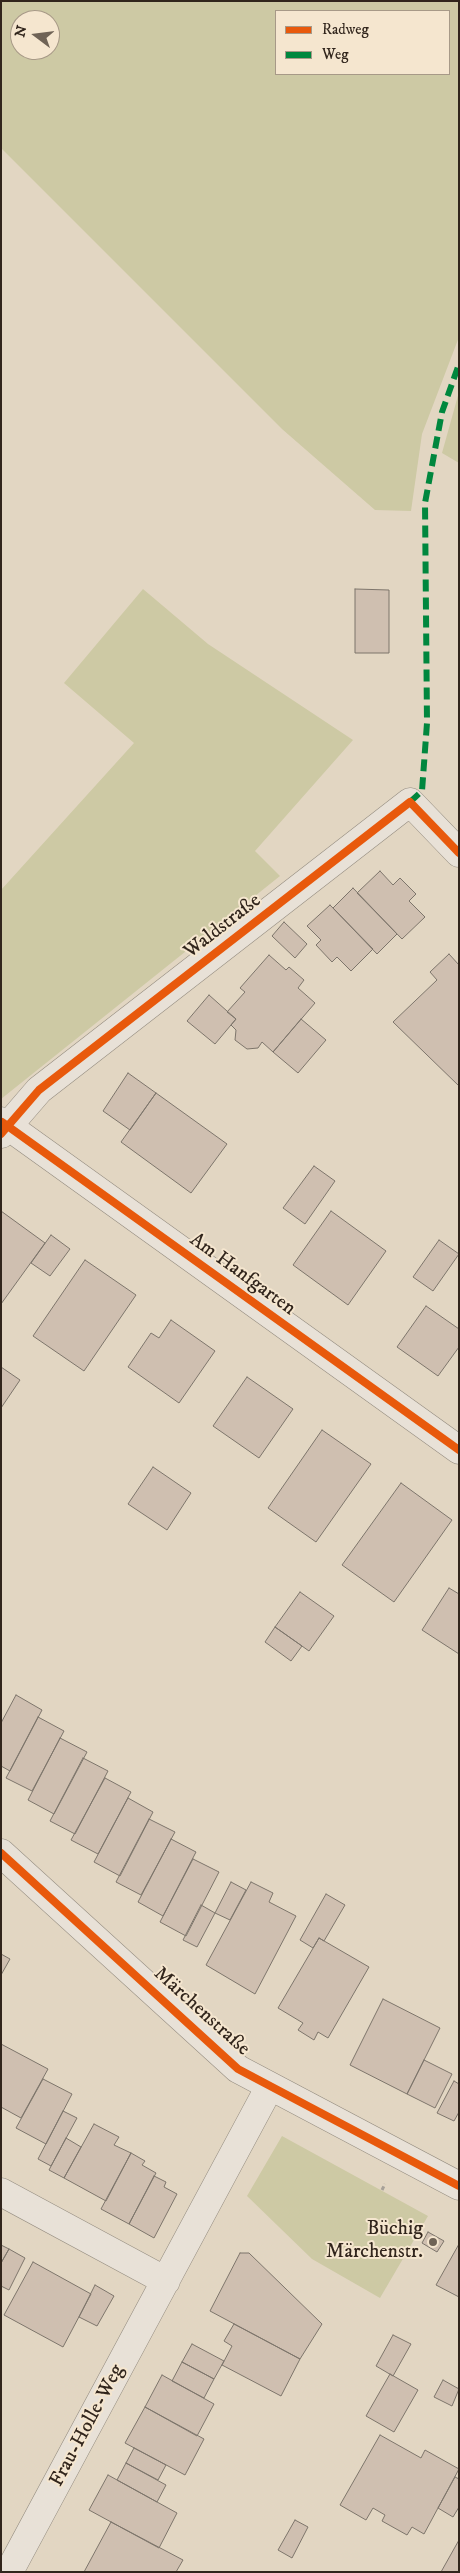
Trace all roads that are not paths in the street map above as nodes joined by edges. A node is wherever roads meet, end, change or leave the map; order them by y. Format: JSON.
{"nodes":[{"id":1,"x":459,"y":853,"type":"edge"},
{"id":2,"x":3,"y":1127,"type":"edge"},
{"id":3,"x":459,"y":1450,"type":"edge"},
{"id":4,"x":1,"y":1853,"type":"edge"},
{"id":5,"x":270,"y":2086,"type":"junction"},
{"id":6,"x":459,"y":2186,"type":"edge"},
{"id":7,"x":1,"y":2192,"type":"edge"},
{"id":8,"x":166,"y":2281,"type":"junction"},
{"id":9,"x":9,"y":2572,"type":"edge"}],
"edges":[{"from":1,"to":2,"type":"street","name":"Waldstraße"},
{"from":2,"to":3,"type":"street","name":"Am Hanfgarten"},
{"from":4,"to":5,"type":"street","name":"Märchenstraße"},
{"from":5,"to":6,"type":"street","name":"Märchenstraße"},
{"from":5,"to":8,"type":"street","name":"Frau-Holle-Weg"},
{"from":7,"to":8,"type":"street"},
{"from":8,"to":9,"type":"street","name":"Frau-Holle-Weg"}]}
